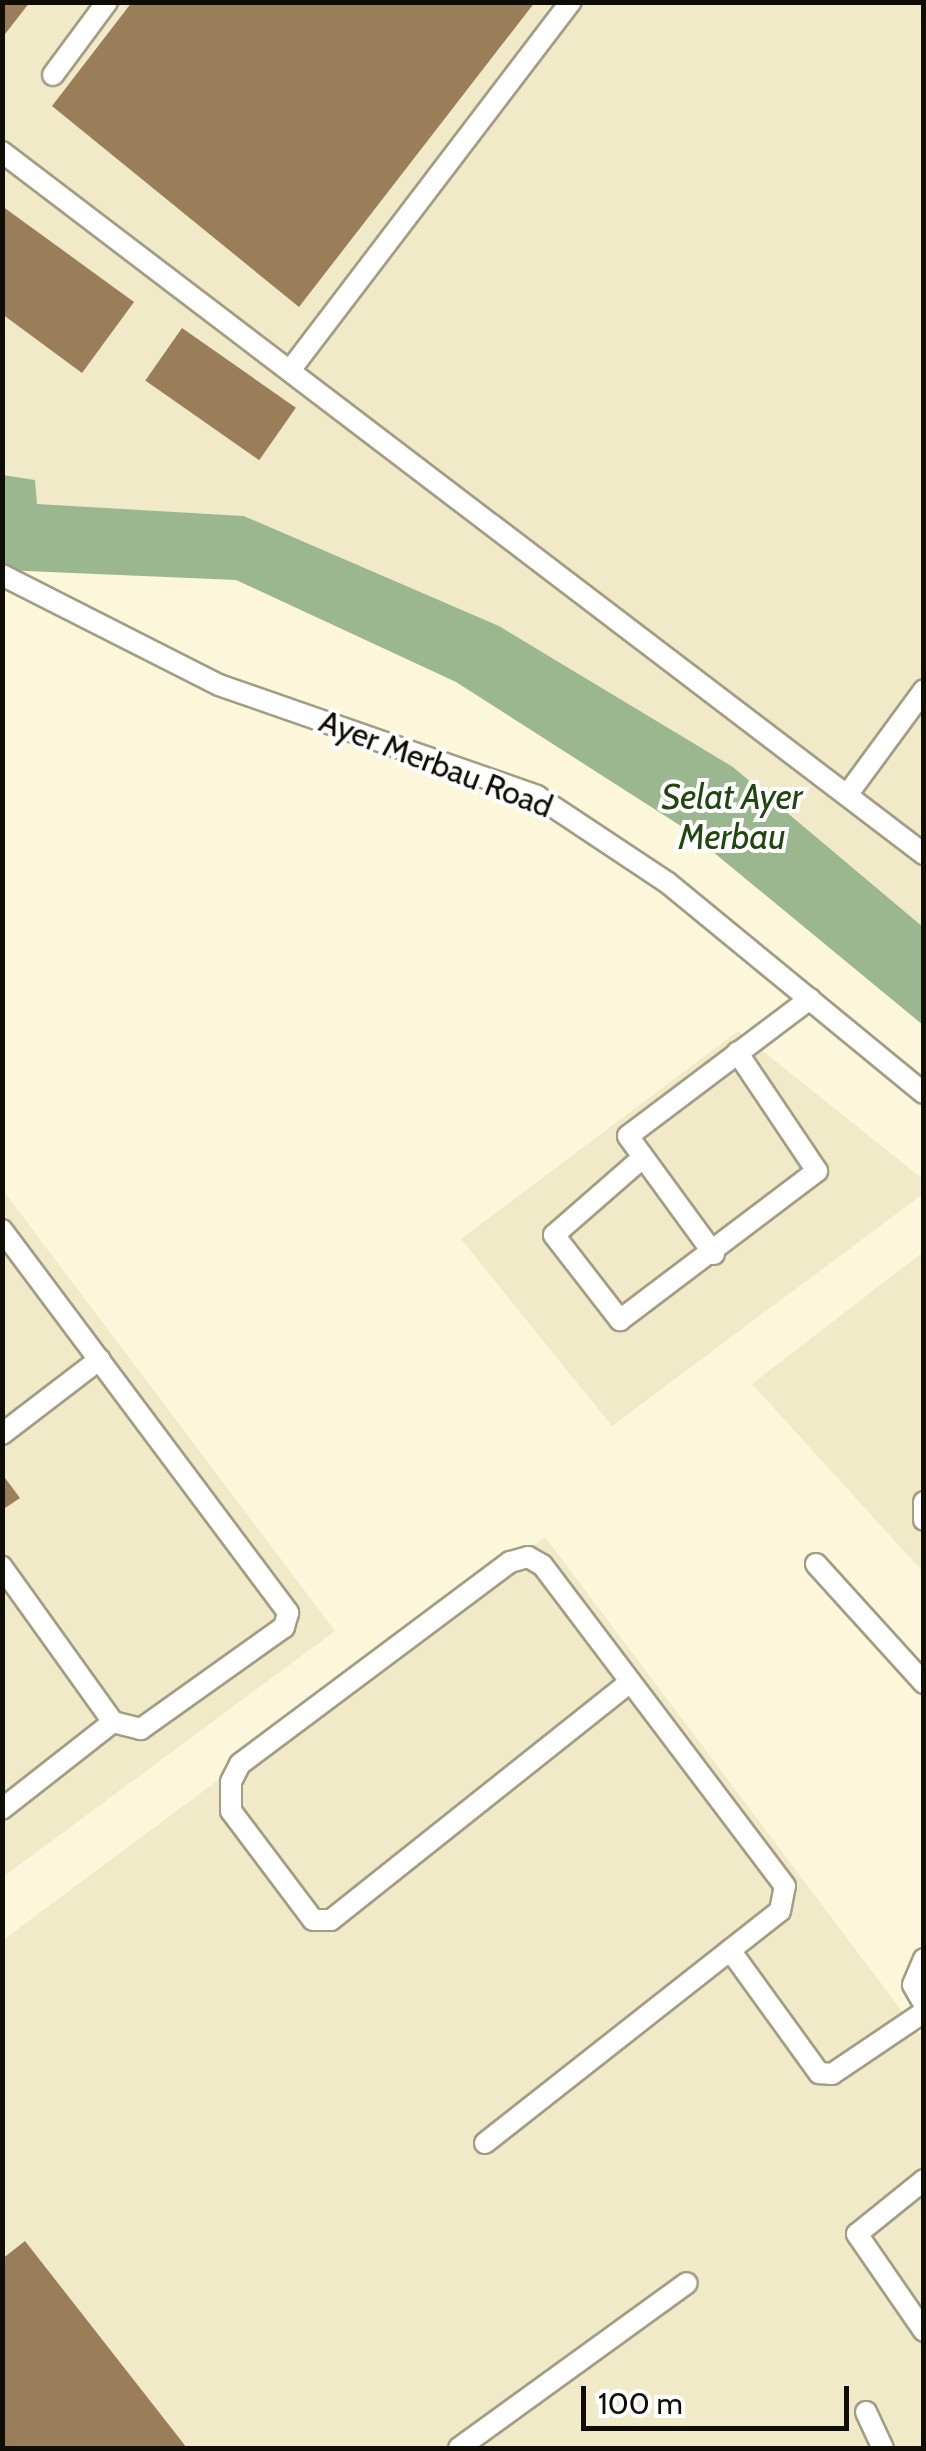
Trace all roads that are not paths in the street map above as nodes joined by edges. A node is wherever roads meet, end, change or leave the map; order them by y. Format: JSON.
{"nodes":[{"id":1,"x":107,"y":2,"type":"edge"},
{"id":2,"x":571,"y":2,"type":"edge"},
{"id":3,"x":53,"y":76,"type":"dead end"},
{"id":4,"x":2,"y":152,"type":"edge"},
{"id":5,"x":291,"y":369,"type":"junction"},
{"id":6,"x":2,"y":574,"type":"edge"},
{"id":7,"x":924,"y":690,"type":"edge"},
{"id":8,"x":847,"y":795,"type":"junction"},
{"id":9,"x":924,"y":854,"type":"edge"},
{"id":10,"x":810,"y":999,"type":"junction"},
{"id":11,"x":738,"y":1052,"type":"junction"},
{"id":12,"x":924,"y":1093,"type":"edge"},
{"id":13,"x":640,"y":1160,"type":"junction"},
{"id":14,"x":2,"y":1230,"type":"edge"},
{"id":15,"x":714,"y":1254,"type":"junction"},
{"id":16,"x":100,"y":1359,"type":"junction"},
{"id":17,"x":5,"y":1427,"type":"edge"},
{"id":18,"x":924,"y":1502,"type":"edge"},
{"id":19,"x":924,"y":1520,"type":"edge"},
{"id":20,"x":816,"y":1564,"type":"dead end"},
{"id":21,"x":2,"y":1567,"type":"edge"},
{"id":22,"x":630,"y":1682,"type":"junction"},
{"id":23,"x":924,"y":1683,"type":"edge"},
{"id":24,"x":113,"y":1722,"type":"junction"},
{"id":25,"x":2,"y":1809,"type":"edge"},
{"id":26,"x":730,"y":1950,"type":"junction"},
{"id":27,"x":924,"y":1960,"type":"edge"},
{"id":28,"x":924,"y":2004,"type":"edge"},
{"id":29,"x":924,"y":2012,"type":"edge"},
{"id":30,"x":484,"y":2143,"type":"dead end"},
{"id":31,"x":924,"y":2180,"type":"edge"},
{"id":32,"x":687,"y":2283,"type":"dead end"},
{"id":33,"x":924,"y":2331,"type":"edge"},
{"id":34,"x":866,"y":2412,"type":"dead end"},
{"id":35,"x":483,"y":2442,"type":"edge"},
{"id":36,"x":460,"y":2448,"type":"edge"},
{"id":37,"x":882,"y":2448,"type":"edge"}],
"edges":[{"from":1,"to":3,"type":"street"},
{"from":2,"to":5,"type":"street"},
{"from":4,"to":5,"type":"street"},
{"from":5,"to":8,"type":"street"},
{"from":6,"to":10,"type":"street","name":"Ayer Merbau Road"},
{"from":7,"to":8,"type":"street"},
{"from":8,"to":9,"type":"street"},
{"from":10,"to":11,"type":"street"},
{"from":10,"to":12,"type":"street","name":"Ayer Merbau Road"},
{"from":11,"to":13,"type":"street"},
{"from":11,"to":15,"type":"street"},
{"from":13,"to":15,"type":"street"},
{"from":13,"to":15,"type":"street"},
{"from":14,"to":16,"type":"street"},
{"from":16,"to":17,"type":"street"},
{"from":16,"to":24,"type":"street"},
{"from":18,"to":19,"type":"street"},
{"from":20,"to":23,"type":"street"},
{"from":21,"to":24,"type":"street"},
{"from":22,"to":22,"type":"street"},
{"from":22,"to":26,"type":"street"},
{"from":24,"to":25,"type":"street"},
{"from":26,"to":29,"type":"street"},
{"from":26,"to":30,"type":"street"},
{"from":27,"to":28,"type":"street"},
{"from":31,"to":33,"type":"street"},
{"from":32,"to":35,"type":"street"},
{"from":34,"to":37,"type":"street"},
{"from":35,"to":36,"type":"street"}]}
